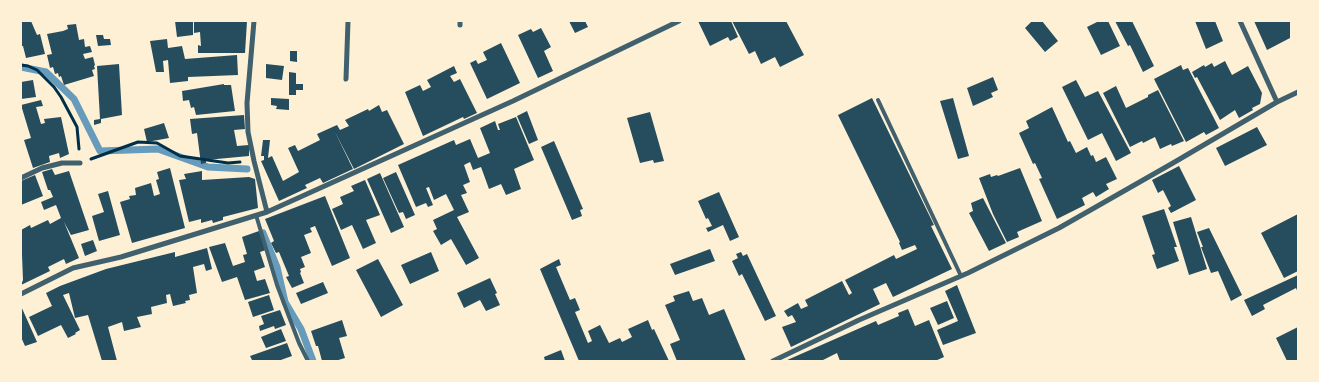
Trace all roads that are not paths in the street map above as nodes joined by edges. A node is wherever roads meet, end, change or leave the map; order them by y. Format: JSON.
{"nodes":[{"id":1,"x":254,"y":21,"type":"edge"},
{"id":2,"x":348,"y":21,"type":"edge"},
{"id":3,"x":678,"y":21,"type":"edge"},
{"id":4,"x":1240,"y":21,"type":"edge"},
{"id":5,"x":346,"y":79,"type":"dead end"},
{"id":6,"x":1298,"y":92,"type":"edge"},
{"id":7,"x":878,"y":100,"type":"dead end"},
{"id":8,"x":1277,"y":102,"type":"junction"},
{"id":9,"x":80,"y":163,"type":"road end"},
{"id":10,"x":21,"y":178,"type":"edge"},
{"id":11,"x":267,"y":212,"type":"junction"},
{"id":12,"x":256,"y":215,"type":"junction"},
{"id":13,"x":960,"y":276,"type":"junction"},
{"id":14,"x":21,"y":294,"type":"edge"},
{"id":15,"x":308,"y":361,"type":"edge"},
{"id":16,"x":773,"y":361,"type":"edge"}],
"edges":[{"from":1,"to":11,"type":"street"},
{"from":2,"to":5,"type":"street"},
{"from":3,"to":11,"type":"street"},
{"from":4,"to":8,"type":"street"},
{"from":6,"to":8,"type":"street"},
{"from":7,"to":13,"type":"lane"},
{"from":8,"to":13,"type":"street"},
{"from":9,"to":10,"type":"street"},
{"from":11,"to":12,"type":"street"},
{"from":12,"to":14,"type":"street"},
{"from":12,"to":15,"type":"lane"},
{"from":13,"to":16,"type":"street"}]}
